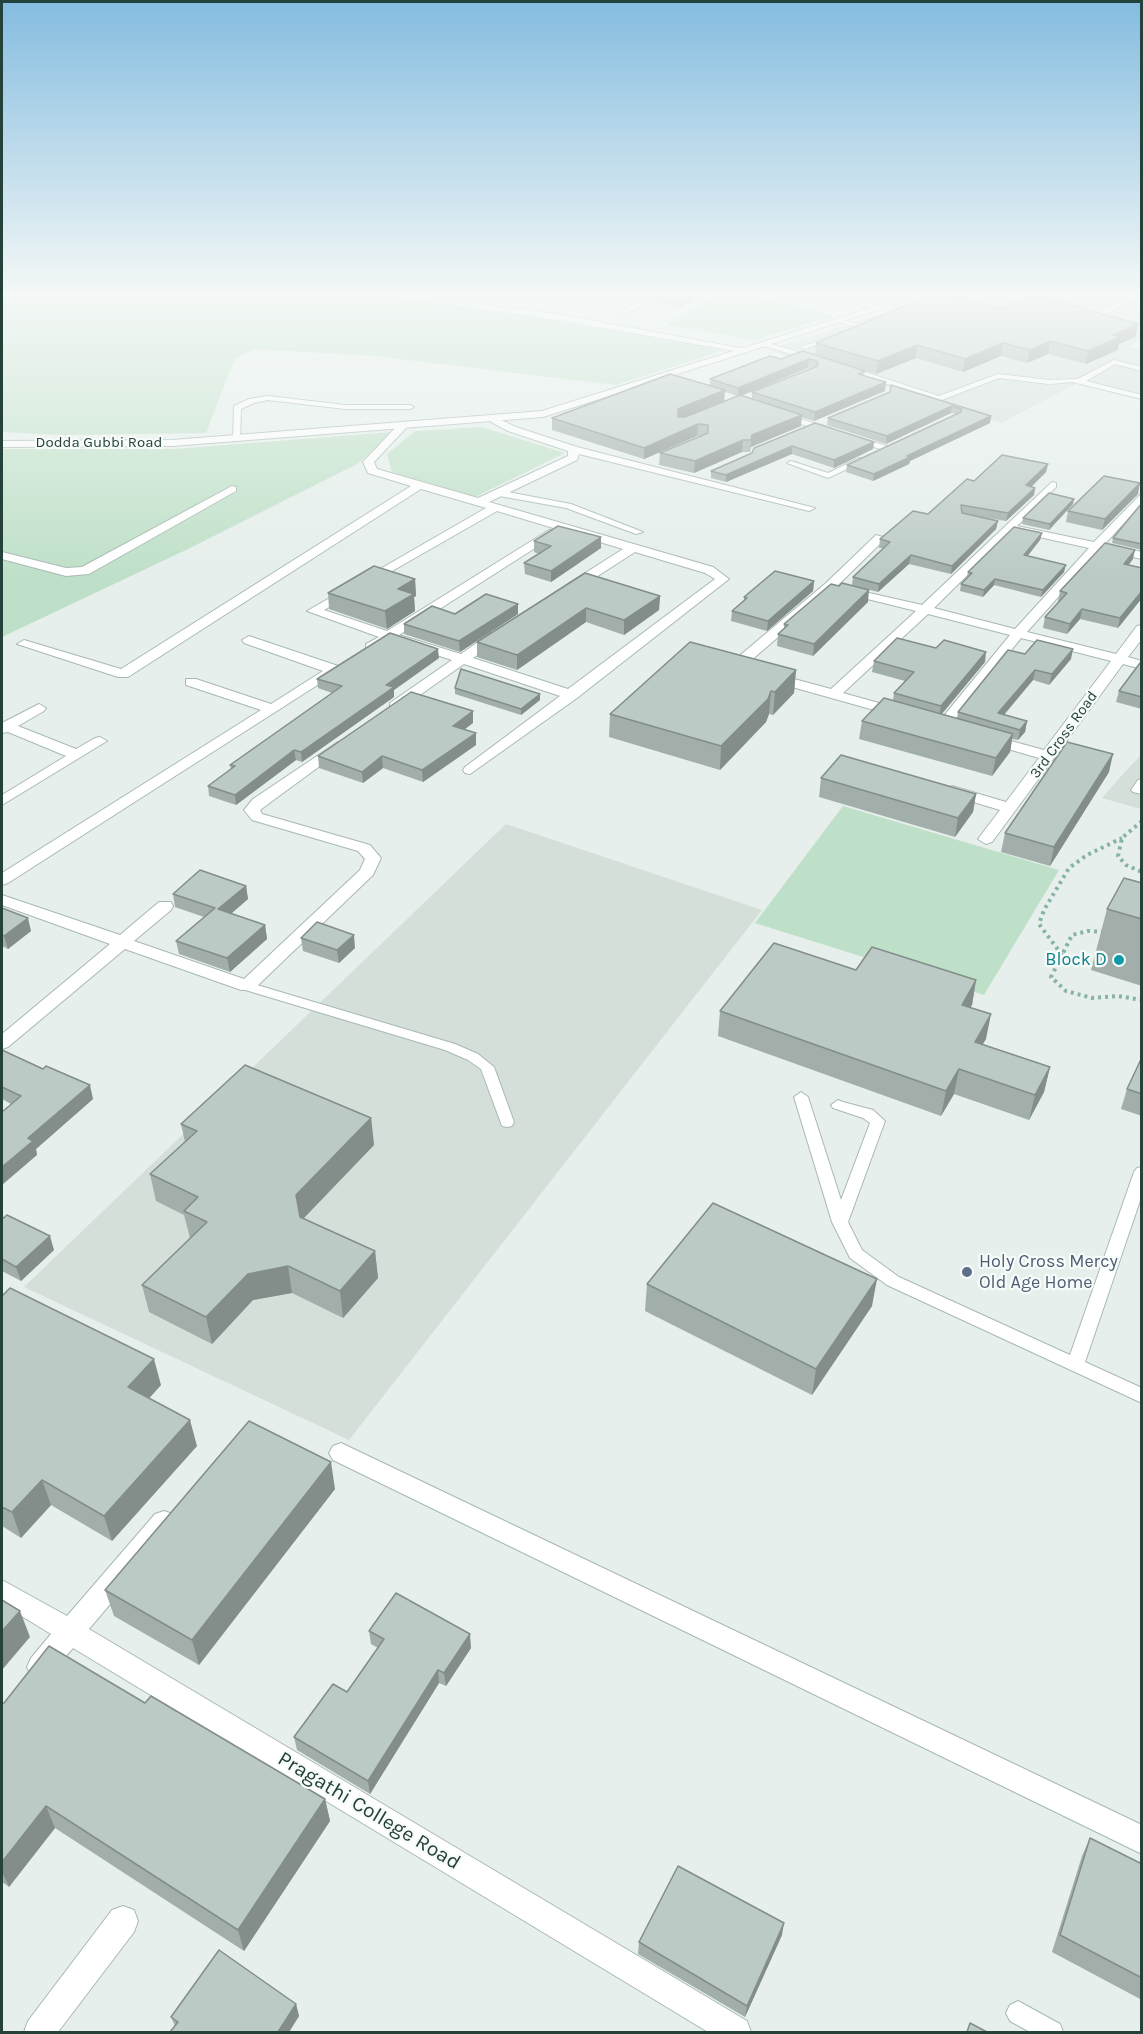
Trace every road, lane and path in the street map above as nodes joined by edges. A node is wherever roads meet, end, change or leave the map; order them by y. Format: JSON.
{"nodes":[{"id":1,"x":643,"y":386,"type":"edge"},
{"id":2,"x":899,"y":386,"type":"edge"},
{"id":3,"x":973,"y":386,"type":"edge"},
{"id":4,"x":1095,"y":386,"type":"edge"},
{"id":5,"x":1142,"y":397,"type":"edge"},
{"id":6,"x":410,"y":407,"type":"dead end"},
{"id":7,"x":771,"y":412,"type":"edge"},
{"id":8,"x":495,"y":420,"type":"junction"},
{"id":9,"x":824,"y":421,"type":"edge"},
{"id":10,"x":814,"y":426,"type":"junction"},
{"id":11,"x":402,"y":427,"type":"junction"},
{"id":12,"x":804,"y":430,"type":"edge"},
{"id":13,"x":835,"y":432,"type":"edge"},
{"id":14,"x":845,"y":436,"type":"edge"},
{"id":15,"x":236,"y":438,"type":"junction"},
{"id":16,"x":2,"y":444,"type":"edge"},
{"id":17,"x":897,"y":444,"type":"edge"},
{"id":18,"x":887,"y":449,"type":"junction"},
{"id":19,"x":573,"y":450,"type":"junction"},
{"id":20,"x":877,"y":453,"type":"edge"},
{"id":21,"x":662,"y":458,"type":"edge"},
{"id":22,"x":867,"y":458,"type":"edge"},
{"id":23,"x":791,"y":463,"type":"dead end"},
{"id":24,"x":642,"y":466,"type":"junction"},
{"id":25,"x":715,"y":470,"type":"edge"},
{"id":26,"x":694,"y":478,"type":"junction"},
{"id":27,"x":420,"y":485,"type":"junction"},
{"id":28,"x":1052,"y":485,"type":"dead end"},
{"id":29,"x":232,"y":489,"type":"dead end"},
{"id":30,"x":497,"y":493,"type":"junction"},
{"id":31,"x":1142,"y":496,"type":"edge"},
{"id":32,"x":478,"y":502,"type":"junction"},
{"id":33,"x":496,"y":507,"type":"junction"},
{"id":34,"x":809,"y":508,"type":"dead end"},
{"id":35,"x":562,"y":526,"type":"junction"},
{"id":36,"x":1004,"y":526,"type":"junction"},
{"id":37,"x":639,"y":532,"type":"dead end"},
{"id":38,"x":880,"y":538,"type":"edge"},
{"id":39,"x":1094,"y":546,"type":"junction"},
{"id":40,"x":634,"y":547,"type":"junction"},
{"id":41,"x":2,"y":556,"type":"edge"},
{"id":42,"x":1142,"y":556,"type":"edge"},
{"id":43,"x":830,"y":586,"type":"junction"},
{"id":44,"x":557,"y":597,"type":"edge"},
{"id":45,"x":925,"y":610,"type":"junction"},
{"id":46,"x":510,"y":628,"type":"edge"},
{"id":47,"x":1142,"y":629,"type":"edge"},
{"id":48,"x":1018,"y":633,"type":"junction"},
{"id":49,"x":389,"y":635,"type":"junction"},
{"id":50,"x":249,"y":640,"type":"dead end"},
{"id":51,"x":24,"y":644,"type":"dead end"},
{"id":52,"x":462,"y":659,"type":"junction"},
{"id":53,"x":1119,"y":659,"type":"junction"},
{"id":54,"x":1142,"y":665,"type":"edge"},
{"id":55,"x":334,"y":670,"type":"junction"},
{"id":56,"x":191,"y":682,"type":"dead end"},
{"id":57,"x":572,"y":695,"type":"junction"},
{"id":58,"x":833,"y":695,"type":"junction"},
{"id":59,"x":39,"y":708,"type":"dead end"},
{"id":60,"x":272,"y":709,"type":"junction"},
{"id":61,"x":384,"y":714,"type":"edge"},
{"id":62,"x":910,"y":716,"type":"edge"},
{"id":63,"x":4,"y":727,"type":"edge"},
{"id":64,"x":355,"y":734,"type":"edge"},
{"id":65,"x":100,"y":741,"type":"dead end"},
{"id":66,"x":77,"y":755,"type":"junction"},
{"id":67,"x":1048,"y":756,"type":"junction"},
{"id":68,"x":470,"y":770,"type":"dead end"},
{"id":69,"x":1142,"y":782,"type":"edge"},
{"id":70,"x":934,"y":786,"type":"edge"},
{"id":71,"x":1142,"y":791,"type":"edge"},
{"id":72,"x":2,"y":801,"type":"edge"},
{"id":73,"x":1011,"y":808,"type":"junction"},
{"id":74,"x":1142,"y":821,"type":"edge"},
{"id":75,"x":1122,"y":838,"type":"junction"},
{"id":76,"x":986,"y":839,"type":"dead end"},
{"id":77,"x":1142,"y":872,"type":"edge"},
{"id":78,"x":2,"y":880,"type":"edge"},
{"id":79,"x":2,"y":900,"type":"edge"},
{"id":80,"x":165,"y":906,"type":"dead end"},
{"id":81,"x":1107,"y":932,"type":"edge"},
{"id":82,"x":123,"y":943,"type":"junction"},
{"id":83,"x":1062,"y":955,"type":"junction"},
{"id":84,"x":247,"y":986,"type":"junction"},
{"id":85,"x":1142,"y":1000,"type":"edge"},
{"id":86,"x":2,"y":1043,"type":"edge"},
{"id":87,"x":801,"y":1097,"type":"dead end"},
{"id":88,"x":838,"y":1105,"type":"dead end"},
{"id":89,"x":507,"y":1122,"type":"dead end"},
{"id":90,"x":1142,"y":1172,"type":"edge"},
{"id":91,"x":840,"y":1222,"type":"junction"},
{"id":92,"x":1075,"y":1365,"type":"junction"},
{"id":93,"x":1142,"y":1396,"type":"edge"},
{"id":94,"x":341,"y":1453,"type":"dead end"},
{"id":95,"x":177,"y":1508,"type":"edge"},
{"id":96,"x":2,"y":1591,"type":"edge"},
{"id":97,"x":68,"y":1631,"type":"junction"},
{"id":98,"x":24,"y":1687,"type":"edge"},
{"id":99,"x":1142,"y":1840,"type":"edge"},
{"id":100,"x":123,"y":1921,"type":"dead end"},
{"id":101,"x":1018,"y":2013,"type":"dead end"},
{"id":102,"x":39,"y":2032,"type":"edge"},
{"id":103,"x":736,"y":2032,"type":"edge"},
{"id":104,"x":1052,"y":2032,"type":"edge"}],
"edges":[{"from":1,"to":8,"type":"street","name":"Dodda Gubbi Road"},
{"from":2,"to":3,"type":"lane"},
{"from":4,"to":5,"type":"lane"},
{"from":6,"to":15,"type":"lane"},
{"from":7,"to":10,"type":"lane"},
{"from":8,"to":11,"type":"street","name":"Dodda Gubbi Road"},
{"from":8,"to":19,"type":"street"},
{"from":9,"to":10,"type":"lane"},
{"from":10,"to":12,"type":"lane"},
{"from":10,"to":13,"type":"lane"},
{"from":11,"to":15,"type":"street","name":"Dodda Gubbi Road"},
{"from":11,"to":27,"type":"street"},
{"from":14,"to":18,"type":"lane"},
{"from":15,"to":16,"type":"street","name":"Dodda Gubbi Road"},
{"from":17,"to":18,"type":"lane"},
{"from":18,"to":20,"type":"lane"},
{"from":19,"to":24,"type":"street"},
{"from":19,"to":30,"type":"street"},
{"from":21,"to":24,"type":"street"},
{"from":22,"to":23,"type":"lane"},
{"from":24,"to":26,"type":"street"},
{"from":25,"to":26,"type":"street"},
{"from":26,"to":34,"type":"street"},
{"from":27,"to":32,"type":"street"},
{"from":27,"to":51,"type":"street"},
{"from":28,"to":36,"type":"street"},
{"from":29,"to":41,"type":"street"},
{"from":30,"to":32,"type":"street"},
{"from":30,"to":37,"type":"lane"},
{"from":31,"to":39,"type":"street"},
{"from":32,"to":33,"type":"street"},
{"from":33,"to":35,"type":"street"},
{"from":33,"to":49,"type":"street"},
{"from":35,"to":40,"type":"street"},
{"from":35,"to":49,"type":"street"},
{"from":36,"to":39,"type":"street"},
{"from":36,"to":45,"type":"street"},
{"from":38,"to":43,"type":"street"},
{"from":39,"to":42,"type":"street"},
{"from":39,"to":48,"type":"street"},
{"from":40,"to":44,"type":"street"},
{"from":40,"to":57,"type":"street"},
{"from":43,"to":45,"type":"street"},
{"from":43,"to":58,"type":"street"},
{"from":45,"to":48,"type":"street"},
{"from":45,"to":58,"type":"street"},
{"from":46,"to":52,"type":"street"},
{"from":47,"to":53,"type":"street","name":"3rd Cross Road"},
{"from":48,"to":53,"type":"street"},
{"from":48,"to":67,"type":"street"},
{"from":49,"to":52,"type":"street"},
{"from":49,"to":55,"type":"street"},
{"from":50,"to":55,"type":"street"},
{"from":52,"to":57,"type":"street"},
{"from":52,"to":61,"type":"street"},
{"from":53,"to":54,"type":"street"},
{"from":53,"to":67,"type":"street","name":"3rd Cross Road"},
{"from":55,"to":60,"type":"street"},
{"from":56,"to":60,"type":"street"},
{"from":57,"to":68,"type":"street"},
{"from":58,"to":62,"type":"street"},
{"from":59,"to":63,"type":"street"},
{"from":60,"to":78,"type":"street"},
{"from":63,"to":66,"type":"street"},
{"from":64,"to":84,"type":"street"},
{"from":65,"to":66,"type":"street"},
{"from":66,"to":72,"type":"street"},
{"from":67,"to":73,"type":"street","name":"3rd Cross Road"},
{"from":69,"to":71,"type":"lane"},
{"from":70,"to":73,"type":"street"},
{"from":73,"to":76,"type":"street","name":"3rd Cross Road"},
{"from":74,"to":75,"type":"path"},
{"from":75,"to":77,"type":"path"},
{"from":75,"to":83,"type":"path"},
{"from":79,"to":82,"type":"street"},
{"from":80,"to":82,"type":"street"},
{"from":81,"to":83,"type":"path"},
{"from":82,"to":84,"type":"street"},
{"from":82,"to":86,"type":"street"},
{"from":83,"to":85,"type":"path"},
{"from":84,"to":89,"type":"lane"},
{"from":87,"to":91,"type":"lane"},
{"from":88,"to":91,"type":"lane"},
{"from":90,"to":92,"type":"lane"},
{"from":91,"to":92,"type":"lane"},
{"from":92,"to":93,"type":"lane"},
{"from":94,"to":99,"type":"street"},
{"from":95,"to":97,"type":"street"},
{"from":96,"to":97,"type":"street","name":"Pragathi College Road"},
{"from":97,"to":98,"type":"street"},
{"from":97,"to":103,"type":"street","name":"Pragathi College Road"},
{"from":100,"to":102,"type":"street"},
{"from":101,"to":104,"type":"lane"}]}
